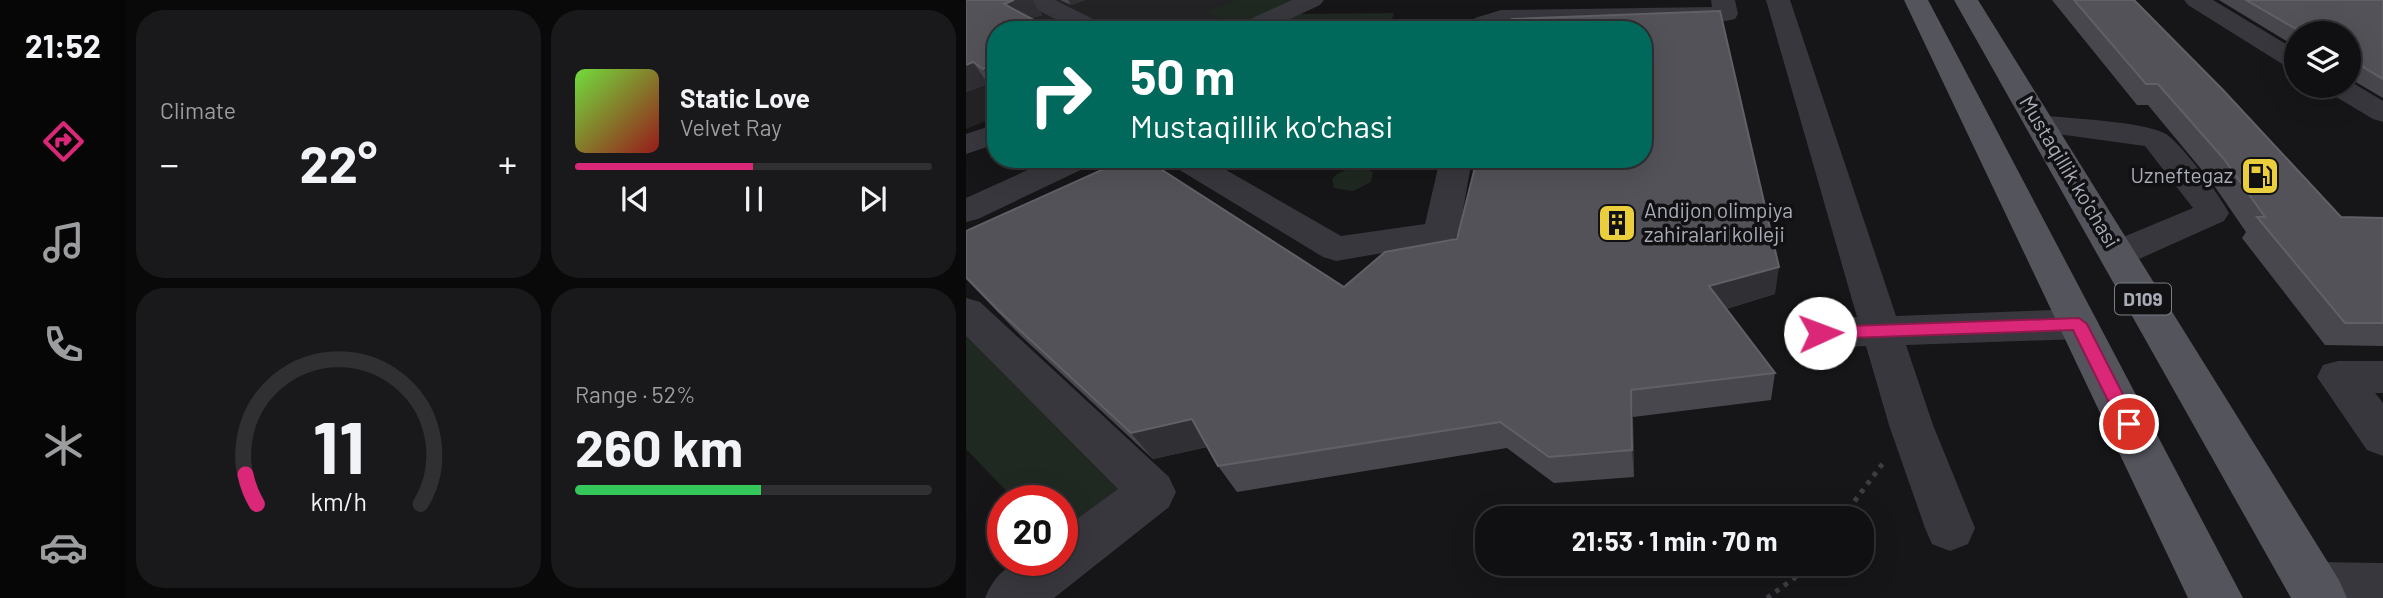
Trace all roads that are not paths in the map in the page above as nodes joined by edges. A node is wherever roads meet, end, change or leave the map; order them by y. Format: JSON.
{"nodes":[{"id":1,"x":1036,"y":0,"type":"edge"},
{"id":2,"x":1312,"y":0,"type":"edge"},
{"id":3,"x":1723,"y":0,"type":"edge"},
{"id":4,"x":1778,"y":0,"type":"edge"},
{"id":5,"x":1916,"y":0,"type":"edge"},
{"id":6,"x":1966,"y":0,"type":"edge"},
{"id":7,"x":2196,"y":0,"type":"edge"},
{"id":8,"x":1078,"y":21,"type":"edge"},
{"id":9,"x":1268,"y":21,"type":"edge"},
{"id":10,"x":1491,"y":21,"type":"edge"},
{"id":11,"x":2284,"y":54,"type":"edge"},
{"id":12,"x":2357,"y":98,"type":"edge"},
{"id":13,"x":2383,"y":113,"type":"edge"},
{"id":14,"x":987,"y":114,"type":"edge"},
{"id":15,"x":966,"y":122,"type":"edge"},
{"id":16,"x":2040,"y":124,"type":"junction"},
{"id":17,"x":987,"y":136,"type":"edge"},
{"id":18,"x":966,"y":145,"type":"edge"},
{"id":19,"x":1059,"y":168,"type":"edge"},
{"id":20,"x":1199,"y":168,"type":"edge"},
{"id":21,"x":1454,"y":168,"type":"edge"},
{"id":22,"x":966,"y":211,"type":"edge"},
{"id":23,"x":2117,"y":254,"type":"junction"},
{"id":24,"x":966,"y":312,"type":"edge"},
{"id":25,"x":2079,"y":324,"type":"junction"},
{"id":26,"x":1881,"y":331,"type":"junction"},
{"id":27,"x":1820,"y":333,"type":"dead end"},
{"id":28,"x":2383,"y":377,"type":"edge"},
{"id":29,"x":2383,"y":437,"type":"edge"},
{"id":30,"x":1950,"y":528,"type":"dead end"},
{"id":31,"x":2383,"y":589,"type":"edge"},
{"id":32,"x":2317,"y":593,"type":"edge"},
{"id":33,"x":1013,"y":598,"type":"edge"},
{"id":34,"x":2216,"y":598,"type":"edge"}],
"edges":[{"from":1,"to":8,"type":"street"},
{"from":2,"to":9,"type":"street"},
{"from":3,"to":10,"type":"street"},
{"from":4,"to":26,"type":"street"},
{"from":5,"to":25,"type":"main road"},
{"from":6,"to":16,"type":"main road","name":"Mustaqillik ko'chasi","number":"D109"},
{"from":7,"to":11,"type":"street"},
{"from":12,"to":13,"type":"street"},
{"from":14,"to":15,"type":"street"},
{"from":16,"to":23,"type":"main road","name":"Mustaqillik ko'chasi","number":"D109"},
{"from":16,"to":23,"type":"street"},
{"from":17,"to":18,"type":"street"},
{"from":19,"to":22,"type":"street"},
{"from":20,"to":21,"type":"street"},
{"from":23,"to":32,"type":"main road","name":"Mustaqillik ko'chasi","number":"D109"},
{"from":24,"to":33,"type":"street"},
{"from":25,"to":26,"type":"street"},
{"from":25,"to":34,"type":"main road"},
{"from":26,"to":27,"type":"street"},
{"from":26,"to":30,"type":"street"},
{"from":28,"to":29,"type":"street"},
{"from":31,"to":32,"type":"street"}]}
